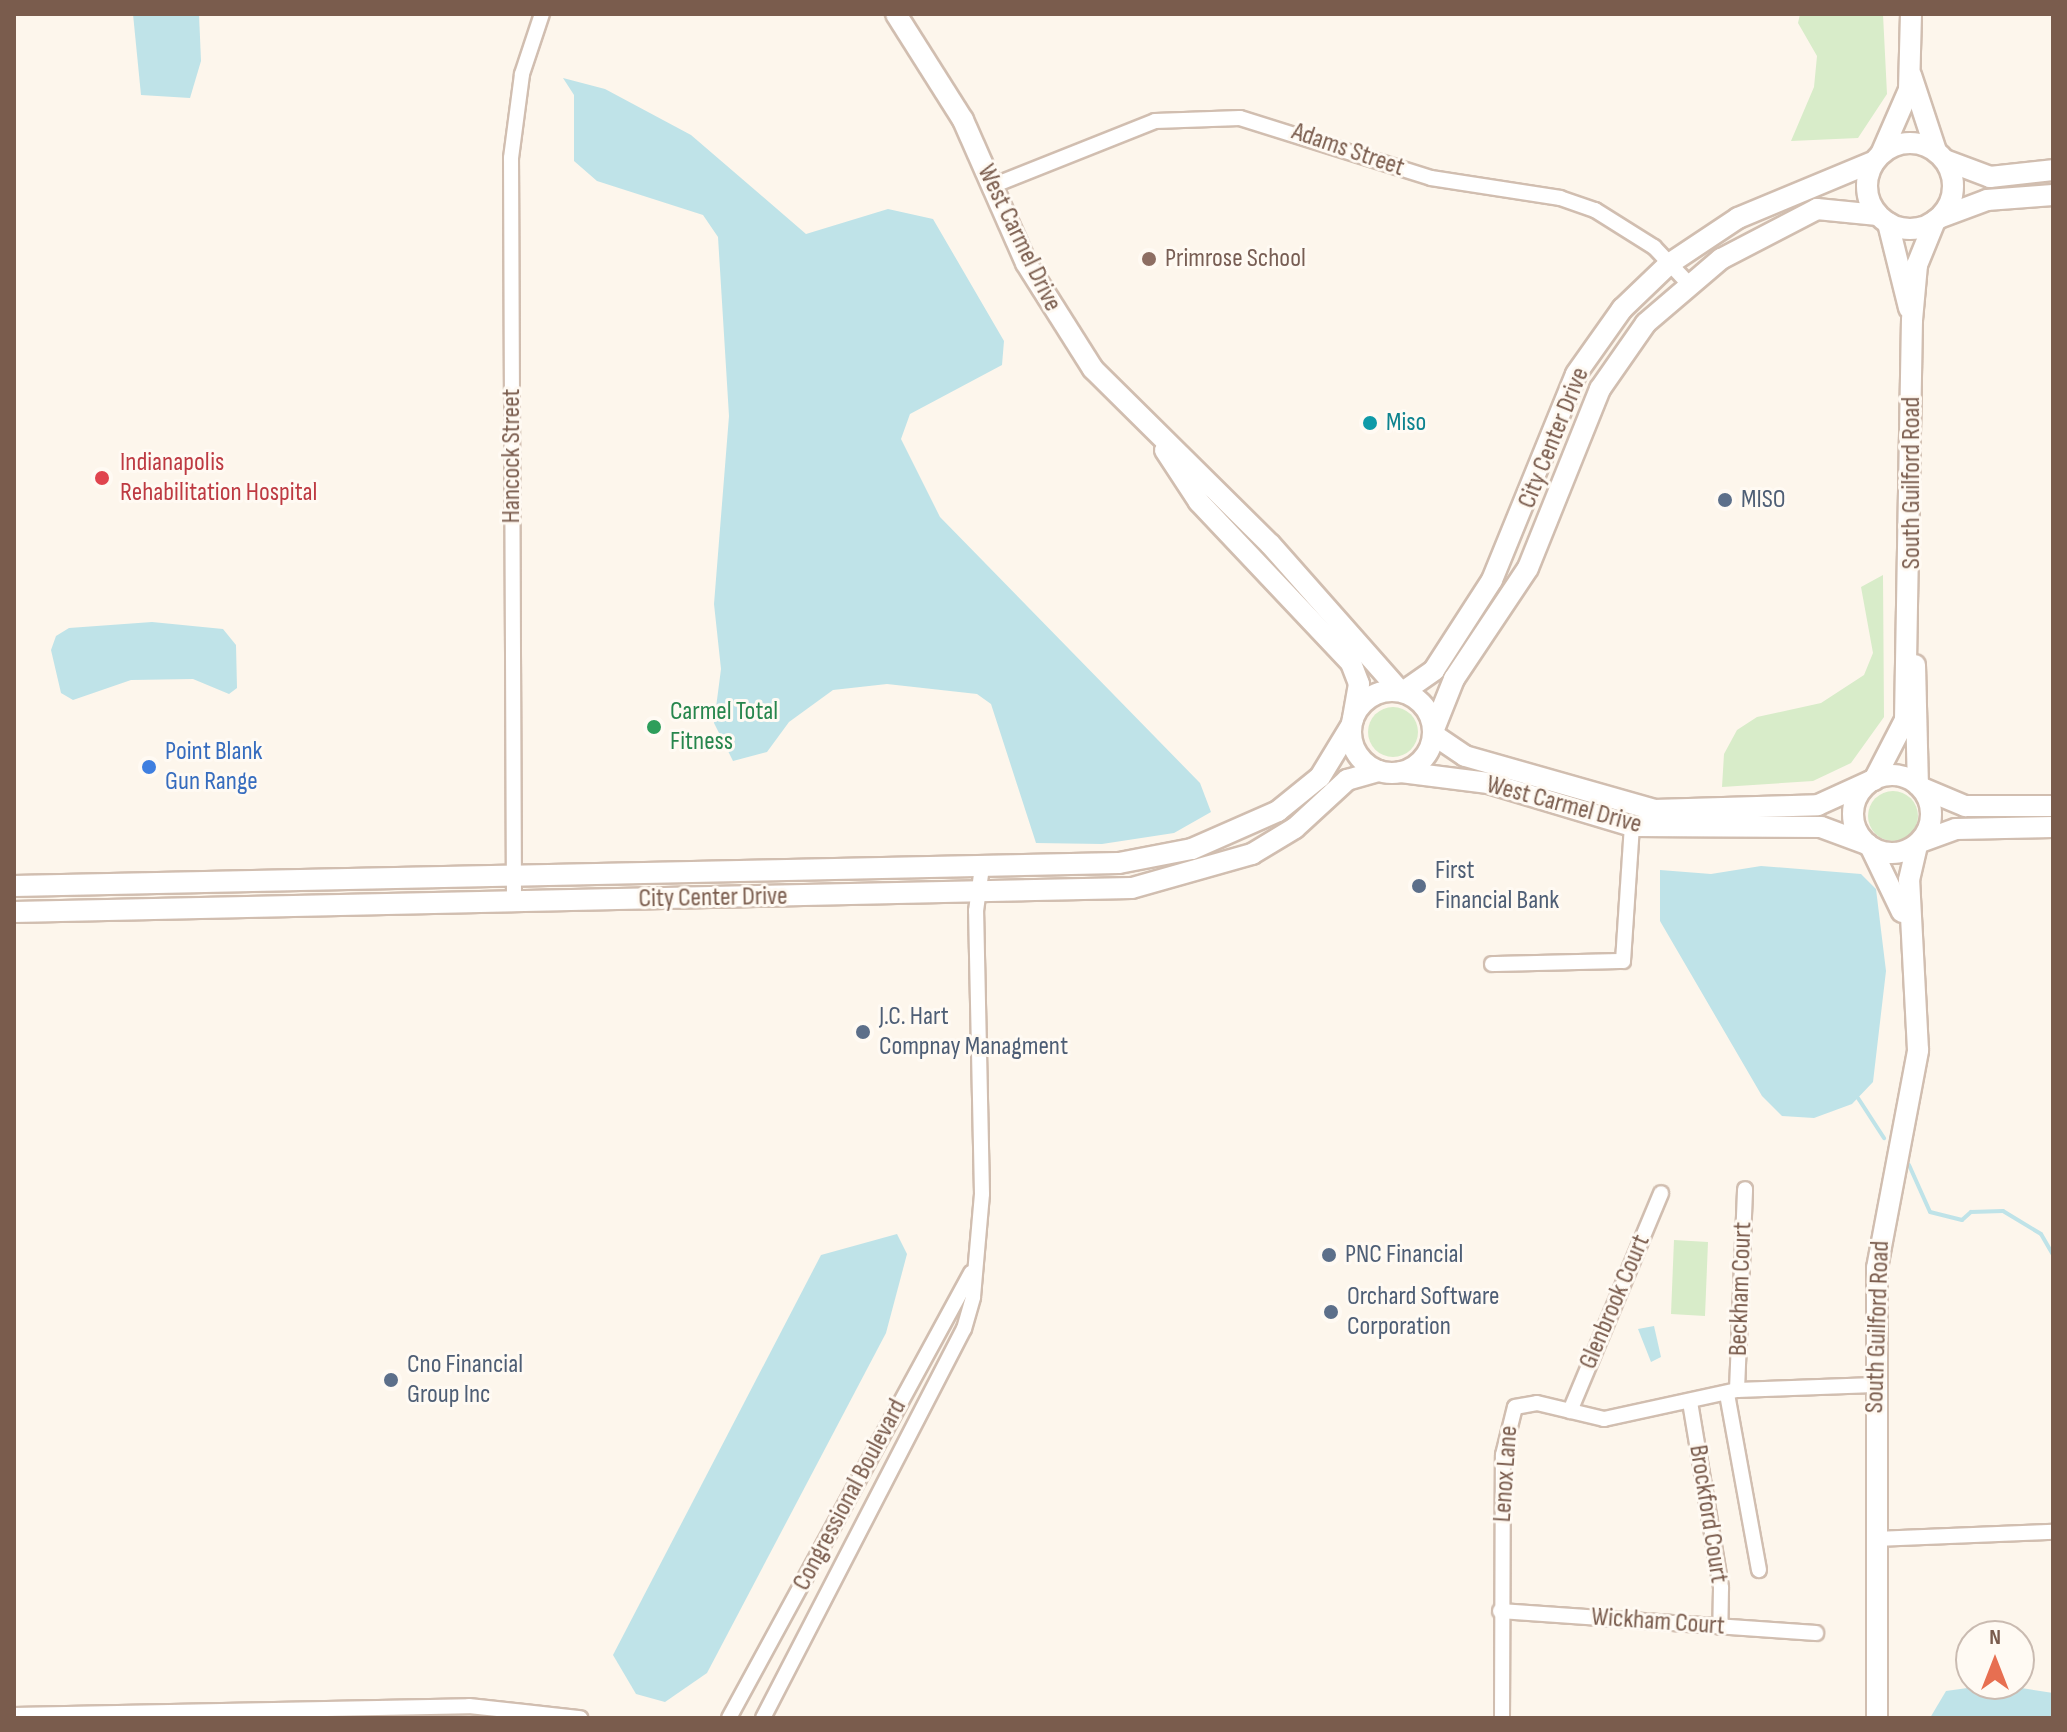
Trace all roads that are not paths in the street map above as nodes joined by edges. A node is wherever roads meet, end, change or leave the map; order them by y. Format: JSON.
{"nodes":[{"id":1,"x":542,"y":14,"type":"edge"},
{"id":2,"x":896,"y":14,"type":"edge"},
{"id":3,"x":1911,"y":14,"type":"edge"},
{"id":4,"x":1911,"y":75,"type":"junction"},
{"id":5,"x":1940,"y":156,"type":"junction"},
{"id":6,"x":1878,"y":157,"type":"junction"},
{"id":7,"x":2053,"y":170,"type":"edge"},
{"id":8,"x":992,"y":186,"type":"junction"},
{"id":9,"x":2053,"y":195,"type":"edge"},
{"id":10,"x":1883,"y":219,"type":"junction"},
{"id":11,"x":1937,"y":219,"type":"junction"},
{"id":12,"x":1669,"y":264,"type":"junction"},
{"id":13,"x":1688,"y":283,"type":"junction"},
{"id":14,"x":1912,"y":320,"type":"junction"},
{"id":15,"x":1163,"y":447,"type":"junction"},
{"id":16,"x":1910,"y":645,"type":"junction"},
{"id":17,"x":1402,"y":691,"type":"junction"},
{"id":18,"x":1352,"y":722,"type":"junction"},
{"id":19,"x":1434,"y":732,"type":"junction"},
{"id":20,"x":1379,"y":771,"type":"junction"},
{"id":21,"x":1401,"y":772,"type":"junction"},
{"id":22,"x":1872,"y":781,"type":"junction"},
{"id":23,"x":1920,"y":786,"type":"junction"},
{"id":24,"x":2053,"y":806,"type":"edge"},
{"id":25,"x":1632,"y":826,"type":"junction"},
{"id":26,"x":2053,"y":827,"type":"edge"},
{"id":27,"x":1940,"y":834,"type":"junction"},
{"id":28,"x":1918,"y":844,"type":"junction"},
{"id":29,"x":1868,"y":845,"type":"junction"},
{"id":30,"x":982,"y":867,"type":"junction"},
{"id":31,"x":514,"y":876,"type":"junction"},
{"id":32,"x":14,"y":886,"type":"edge"},
{"id":33,"x":979,"y":892,"type":"junction"},
{"id":34,"x":514,"y":902,"type":"junction"},
{"id":35,"x":14,"y":912,"type":"edge"},
{"id":36,"x":1914,"y":917,"type":"junction"},
{"id":37,"x":1914,"y":941,"type":"junction"},
{"id":38,"x":1492,"y":964,"type":"dead end"},
{"id":39,"x":1745,"y":1189,"type":"dead end"},
{"id":40,"x":1661,"y":1193,"type":"dead end"},
{"id":41,"x":971,"y":1273,"type":"junction"},
{"id":42,"x":1875,"y":1385,"type":"junction"},
{"id":43,"x":1732,"y":1392,"type":"junction"},
{"id":44,"x":1690,"y":1402,"type":"junction"},
{"id":45,"x":1570,"y":1411,"type":"junction"},
{"id":46,"x":2053,"y":1532,"type":"edge"},
{"id":47,"x":1876,"y":1539,"type":"junction"},
{"id":48,"x":1759,"y":1570,"type":"dead end"},
{"id":49,"x":1500,"y":1611,"type":"junction"},
{"id":50,"x":1720,"y":1627,"type":"junction"},
{"id":51,"x":1816,"y":1633,"type":"dead end"},
{"id":52,"x":14,"y":1715,"type":"edge"},
{"id":53,"x":580,"y":1718,"type":"edge"},
{"id":54,"x":729,"y":1718,"type":"edge"},
{"id":55,"x":763,"y":1718,"type":"edge"},
{"id":56,"x":1502,"y":1718,"type":"edge"},
{"id":57,"x":1877,"y":1718,"type":"edge"}],
"edges":[{"from":1,"to":31,"type":"street","name":"Hancock Street"},
{"from":2,"to":8,"type":"street","name":"West Carmel Drive"},
{"from":3,"to":4,"type":"street"},
{"from":4,"to":5,"type":"street"},
{"from":4,"to":6,"type":"street"},
{"from":5,"to":6,"type":"street"},
{"from":5,"to":7,"type":"street"},
{"from":5,"to":11,"type":"street"},
{"from":6,"to":10,"type":"street"},
{"from":6,"to":12,"type":"street","name":"City Center Drive"},
{"from":8,"to":12,"type":"street","name":"Adams Street"},
{"from":8,"to":15,"type":"street","name":"West Carmel Drive"},
{"from":9,"to":11,"type":"street"},
{"from":10,"to":11,"type":"street"},
{"from":10,"to":13,"type":"street","name":"City Center Drive"},
{"from":10,"to":14,"type":"street","name":"South Guilford Road"},
{"from":11,"to":14,"type":"street","name":"South Guilford Road"},
{"from":12,"to":13,"type":"street","name":"Adams Street"},
{"from":12,"to":17,"type":"street","name":"City Center Drive"},
{"from":13,"to":19,"type":"street","name":"City Center Drive"},
{"from":14,"to":16,"type":"street","name":"South Guilford Road"},
{"from":15,"to":17,"type":"street","name":"West Carmel Drive"},
{"from":15,"to":18,"type":"street","name":"West Carmel Drive"},
{"from":16,"to":22,"type":"street","name":"South Guilford Road"},
{"from":16,"to":23,"type":"street","name":"South Guilford Road"},
{"from":17,"to":18,"type":"street"},
{"from":17,"to":19,"type":"street"},
{"from":18,"to":20,"type":"street"},
{"from":18,"to":30,"type":"street","name":"City Center Drive"},
{"from":19,"to":21,"type":"street"},
{"from":19,"to":22,"type":"street","name":"West Carmel Drive"},
{"from":20,"to":21,"type":"street"},
{"from":20,"to":33,"type":"street","name":"City Center Drive"},
{"from":21,"to":25,"type":"street","name":"West Carmel Drive"},
{"from":22,"to":23,"type":"street"},
{"from":22,"to":29,"type":"street"},
{"from":23,"to":24,"type":"street"},
{"from":23,"to":28,"type":"street"},
{"from":25,"to":29,"type":"street","name":"West Carmel Drive"},
{"from":25,"to":38,"type":"street"},
{"from":26,"to":27,"type":"street"},
{"from":27,"to":28,"type":"street"},
{"from":27,"to":36,"type":"street"},
{"from":28,"to":29,"type":"street"},
{"from":28,"to":36,"type":"street","name":"South Guilford Road"},
{"from":29,"to":37,"type":"street","name":"South Guilford Road"},
{"from":30,"to":31,"type":"street","name":"City Center Drive"},
{"from":30,"to":33,"type":"street","name":"Congressional Boulevard"},
{"from":31,"to":32,"type":"street","name":"City Center Drive"},
{"from":31,"to":34,"type":"street","name":"Hancock Street"},
{"from":33,"to":34,"type":"street","name":"City Center Drive"},
{"from":33,"to":41,"type":"street","name":"Congressional Boulevard"},
{"from":34,"to":35,"type":"street","name":"City Center Drive"},
{"from":36,"to":37,"type":"street","name":"South Guilford Road"},
{"from":37,"to":42,"type":"street","name":"South Guilford Road"},
{"from":39,"to":43,"type":"street","name":"Beckham Court"},
{"from":40,"to":45,"type":"street","name":"Glenbrook Court"},
{"from":41,"to":54,"type":"street","name":"Congressional Boulevard"},
{"from":41,"to":55,"type":"street","name":"Congressional Boulevard"},
{"from":42,"to":43,"type":"street","name":"Lenox Lane"},
{"from":42,"to":47,"type":"street","name":"South Guilford Road"},
{"from":43,"to":44,"type":"street","name":"Lenox Lane"},
{"from":43,"to":48,"type":"street","name":"Brockford Court"},
{"from":44,"to":45,"type":"street","name":"Lenox Lane"},
{"from":44,"to":50,"type":"street","name":"Brockford Court"},
{"from":45,"to":49,"type":"street","name":"Lenox Lane"},
{"from":46,"to":47,"type":"street"},
{"from":47,"to":57,"type":"street","name":"South Guilford Road"},
{"from":49,"to":50,"type":"street","name":"Wickham Court"},
{"from":49,"to":56,"type":"street","name":"Lenox Lane"},
{"from":50,"to":51,"type":"street","name":"Wickham Court"},
{"from":52,"to":53,"type":"street"}]}
